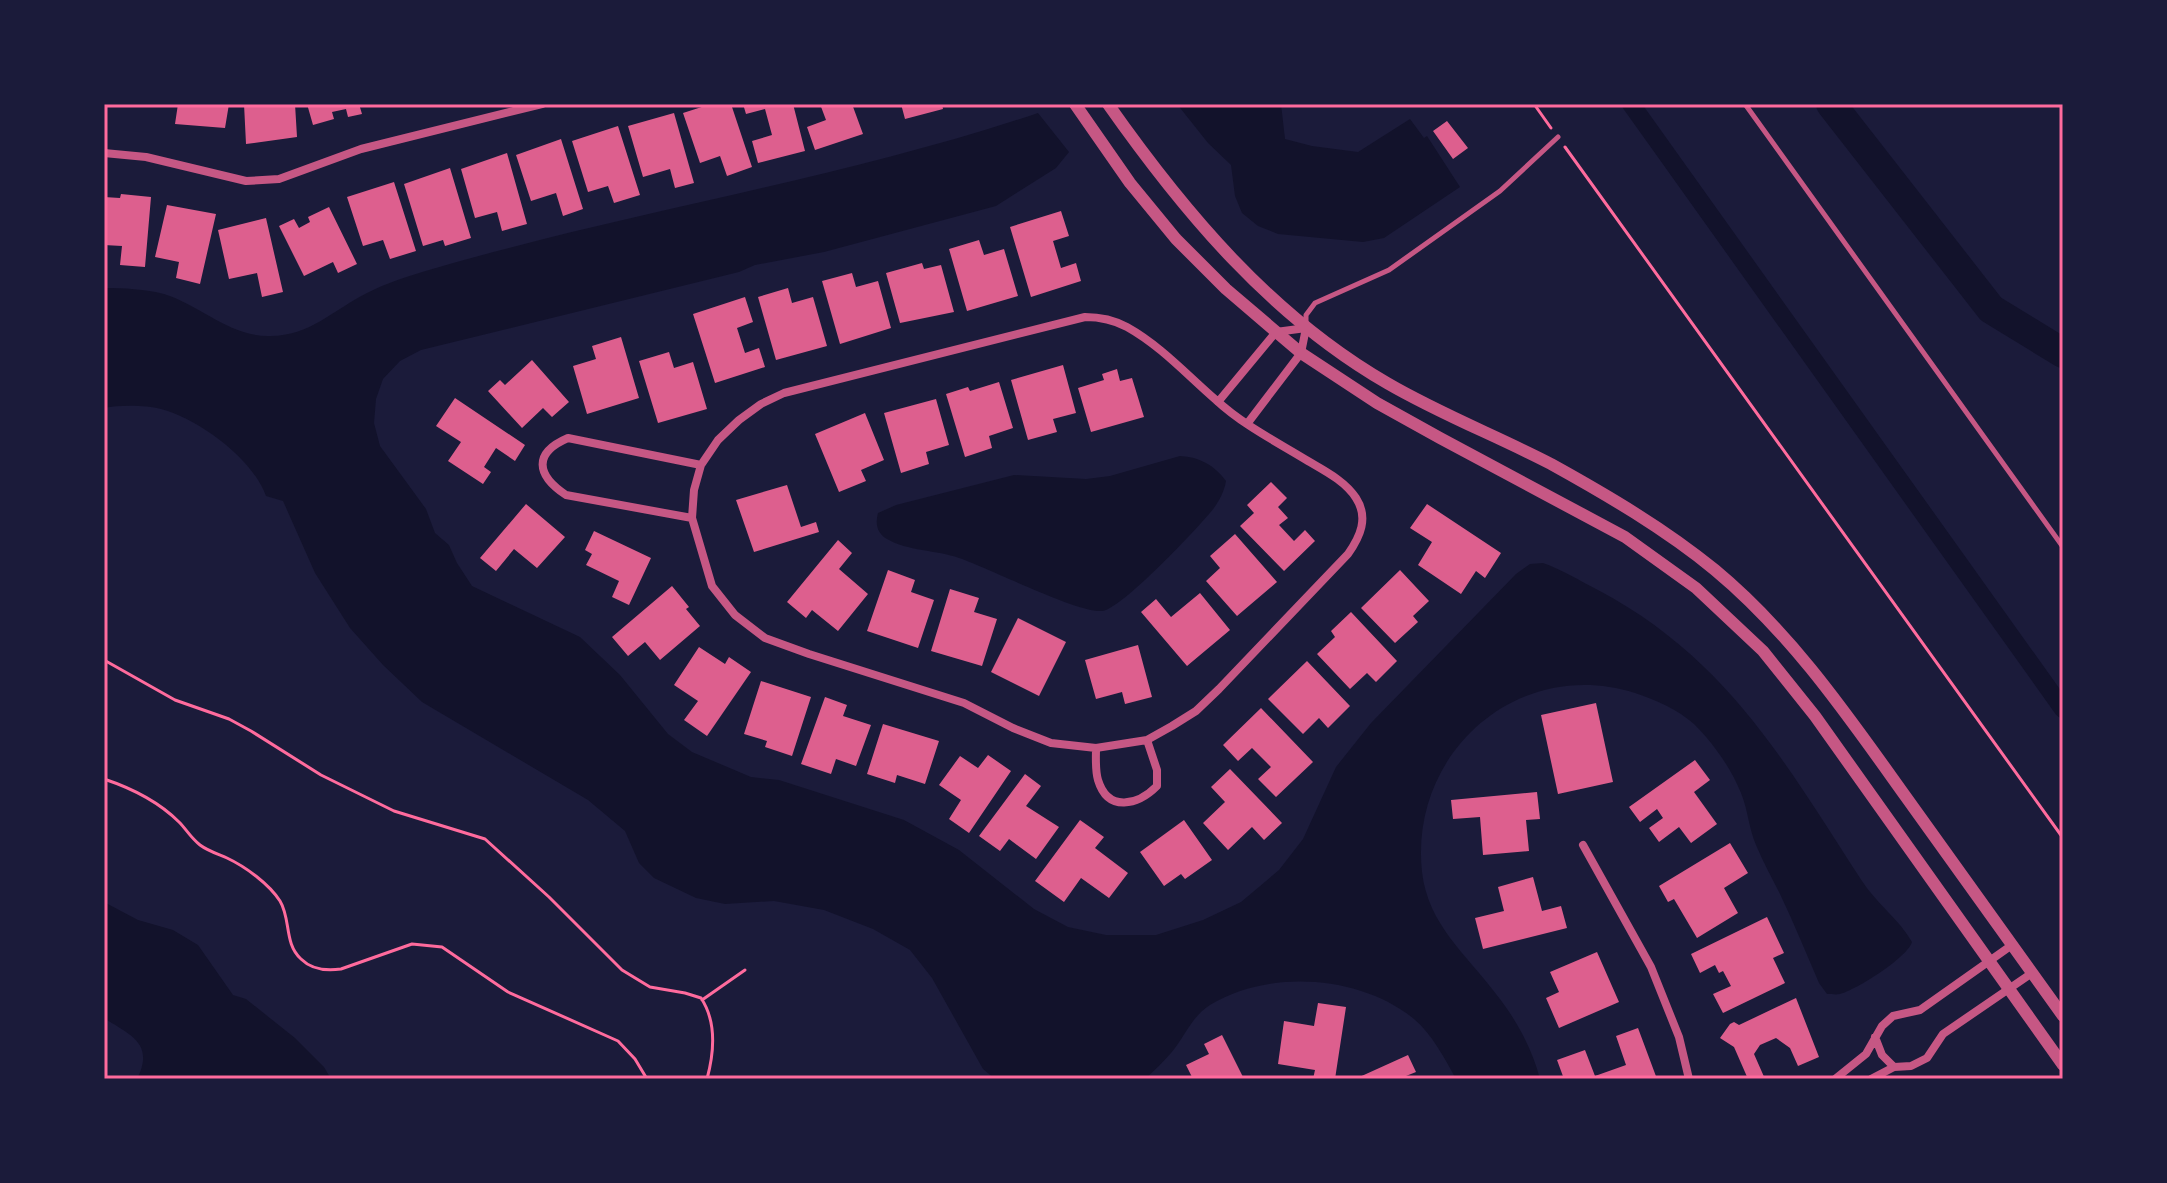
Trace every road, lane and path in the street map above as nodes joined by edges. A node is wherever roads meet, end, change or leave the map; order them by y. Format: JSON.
{"nodes":[{"id":1,"x":542,"y":104,"type":"edge"},
{"id":2,"x":1075,"y":104,"type":"edge"},
{"id":3,"x":1108,"y":104,"type":"edge"},
{"id":4,"x":1534,"y":104,"type":"edge"},
{"id":5,"x":1745,"y":104,"type":"edge"},
{"id":6,"x":1558,"y":137,"type":"junction"},
{"id":7,"x":104,"y":153,"type":"edge"},
{"id":8,"x":1306,"y":328,"type":"junction"},
{"id":9,"x":1276,"y":332,"type":"junction"},
{"id":10,"x":1301,"y":353,"type":"junction"},
{"id":11,"x":1218,"y":402,"type":"junction"},
{"id":12,"x":1247,"y":424,"type":"junction"},
{"id":13,"x":701,"y":465,"type":"junction"},
{"id":14,"x":692,"y":518,"type":"junction"},
{"id":15,"x":2063,"y":547,"type":"edge"},
{"id":16,"x":104,"y":660,"type":"edge"},
{"id":17,"x":1147,"y":740,"type":"junction"},
{"id":18,"x":1096,"y":748,"type":"junction"},
{"id":19,"x":104,"y":779,"type":"edge"},
{"id":20,"x":2063,"y":838,"type":"edge"},
{"id":21,"x":1583,"y":845,"type":"dead end"},
{"id":22,"x":2012,"y":945,"type":"junction"},
{"id":23,"x":1989,"y":962,"type":"junction"},
{"id":24,"x":745,"y":970,"type":"dead end"},
{"id":25,"x":2032,"y":973,"type":"junction"},
{"id":26,"x":2009,"y":990,"type":"junction"},
{"id":27,"x":702,"y":1001,"type":"junction"},
{"id":28,"x":2063,"y":1016,"type":"edge"},
{"id":29,"x":1875,"y":1037,"type":"junction"},
{"id":30,"x":2063,"y":1065,"type":"edge"},
{"id":31,"x":1894,"y":1067,"type":"junction"},
{"id":32,"x":647,"y":1079,"type":"edge"},
{"id":33,"x":707,"y":1079,"type":"edge"},
{"id":34,"x":1689,"y":1079,"type":"edge"},
{"id":35,"x":1835,"y":1079,"type":"edge"},
{"id":36,"x":1871,"y":1079,"type":"edge"}],
"edges":[{"from":1,"to":7,"type":"street"},
{"from":2,"to":9,"type":"street"},
{"from":3,"to":8,"type":"street"},
{"from":4,"to":6,"type":"path"},
{"from":5,"to":15,"type":"lane"},
{"from":6,"to":8,"type":"lane"},
{"from":6,"to":20,"type":"path"},
{"from":8,"to":9,"type":"street"},
{"from":8,"to":10,"type":"street"},
{"from":8,"to":22,"type":"street"},
{"from":9,"to":10,"type":"street"},
{"from":9,"to":11,"type":"street"},
{"from":10,"to":12,"type":"street"},
{"from":10,"to":23,"type":"street"},
{"from":11,"to":12,"type":"street"},
{"from":11,"to":13,"type":"street"},
{"from":12,"to":17,"type":"street"},
{"from":13,"to":14,"type":"street"},
{"from":13,"to":14,"type":"street"},
{"from":14,"to":18,"type":"street"},
{"from":16,"to":27,"type":"path"},
{"from":17,"to":18,"type":"street"},
{"from":17,"to":18,"type":"street"},
{"from":19,"to":32,"type":"path"},
{"from":21,"to":34,"type":"street"},
{"from":22,"to":23,"type":"street"},
{"from":22,"to":25,"type":"street"},
{"from":23,"to":26,"type":"street"},
{"from":23,"to":29,"type":"street"},
{"from":24,"to":27,"type":"path"},
{"from":25,"to":26,"type":"street"},
{"from":25,"to":28,"type":"street"},
{"from":26,"to":30,"type":"street"},
{"from":26,"to":31,"type":"street"},
{"from":27,"to":33,"type":"path"},
{"from":29,"to":31,"type":"street"},
{"from":29,"to":35,"type":"street"},
{"from":31,"to":36,"type":"street"}]}
